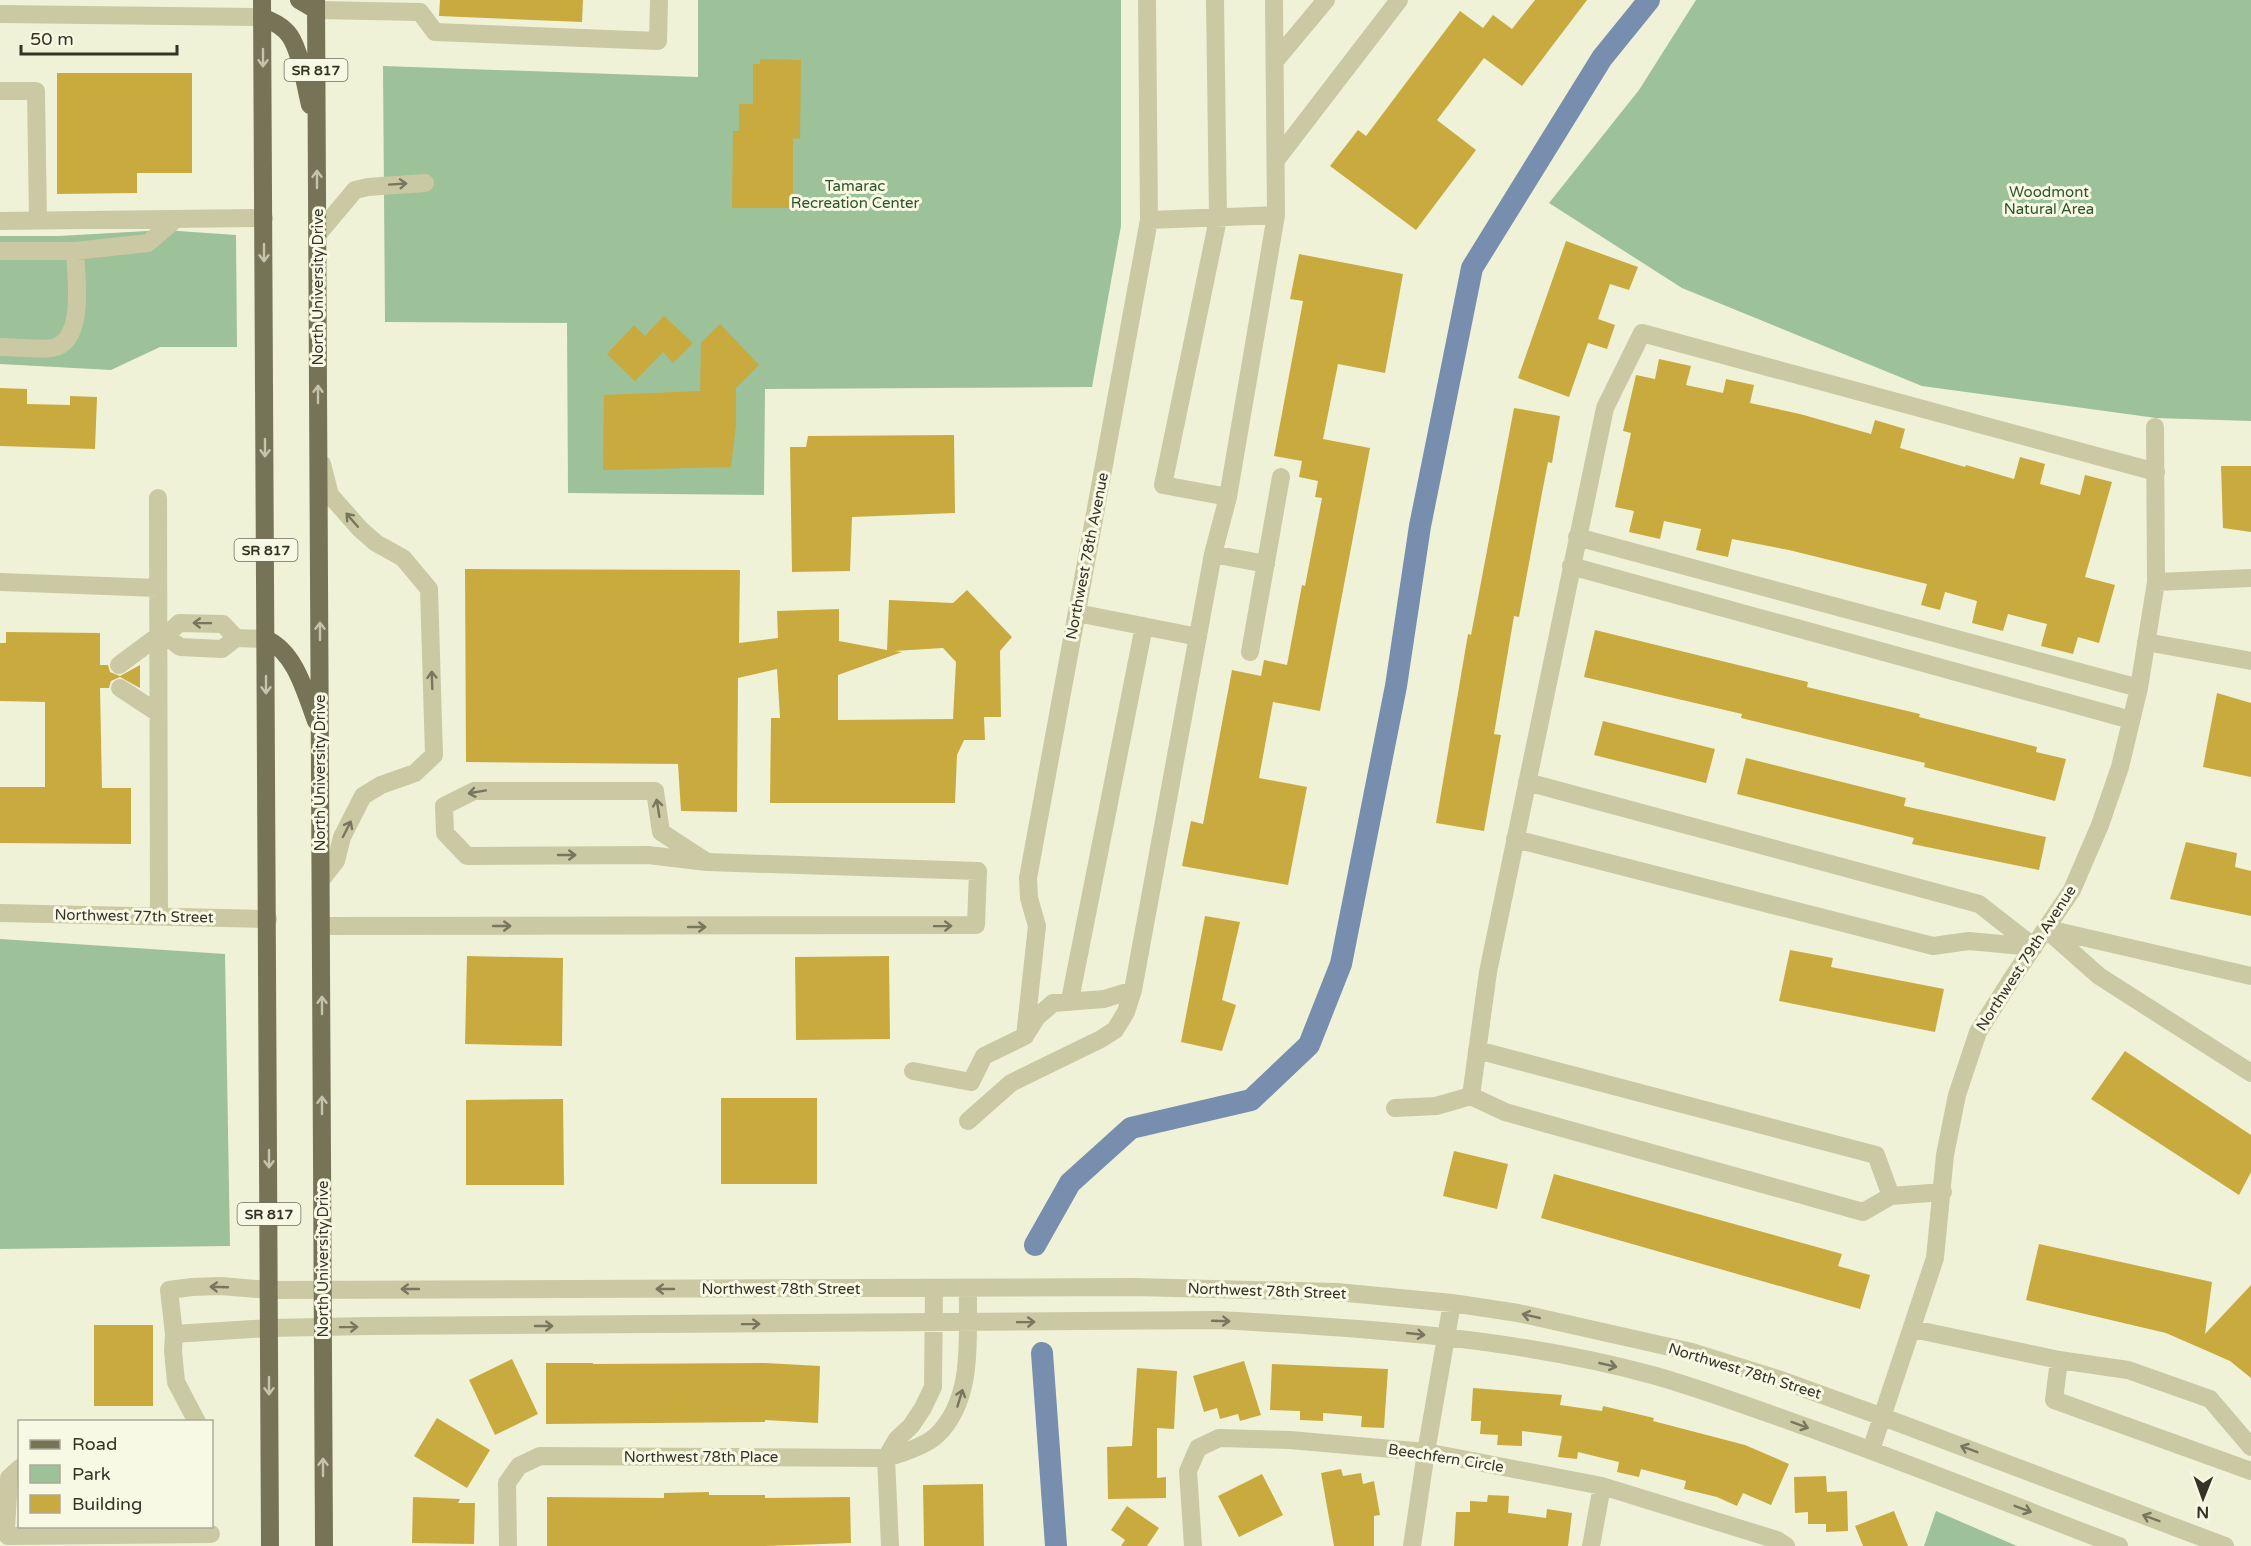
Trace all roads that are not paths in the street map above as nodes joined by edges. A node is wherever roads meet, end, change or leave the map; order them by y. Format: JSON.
{"nodes":[{"id":1,"x":299,"y":0,"type":"edge"},
{"id":2,"x":658,"y":0,"type":"edge"},
{"id":3,"x":1148,"y":0,"type":"edge"},
{"id":4,"x":1215,"y":0,"type":"edge"},
{"id":5,"x":1274,"y":0,"type":"edge"},
{"id":6,"x":1326,"y":0,"type":"edge"},
{"id":7,"x":1399,"y":0,"type":"edge"},
{"id":8,"x":316,"y":5,"type":"edge"},
{"id":9,"x":420,"y":6,"type":"edge"},
{"id":10,"x":36,"y":7,"type":"edge"},
{"id":11,"x":170,"y":8,"type":"edge"},
{"id":12,"x":262,"y":8,"type":"edge"},
{"id":13,"x":0,"y":14,"type":"edge"},
{"id":14,"x":1275,"y":61,"type":"junction"},
{"id":15,"x":0,"y":91,"type":"edge"},
{"id":16,"x":317,"y":130,"type":"junction"},
{"id":17,"x":1276,"y":160,"type":"junction"},
{"id":18,"x":425,"y":183,"type":"dead end"},
{"id":19,"x":1276,"y":215,"type":"junction"},
{"id":20,"x":264,"y":218,"type":"junction"},
{"id":21,"x":176,"y":219,"type":"junction"},
{"id":22,"x":1218,"y":219,"type":"junction"},
{"id":23,"x":1149,"y":220,"type":"junction"},
{"id":24,"x":38,"y":221,"type":"junction"},
{"id":25,"x":0,"y":222,"type":"edge"},
{"id":26,"x":318,"y":234,"type":"junction"},
{"id":27,"x":0,"y":250,"type":"edge"},
{"id":28,"x":75,"y":251,"type":"junction"},
{"id":29,"x":0,"y":347,"type":"edge"},
{"id":30,"x":2156,"y":427,"type":"dead end"},
{"id":31,"x":319,"y":452,"type":"junction"},
{"id":32,"x":2156,"y":472,"type":"junction"},
{"id":33,"x":1281,"y":477,"type":"dead end"},
{"id":34,"x":1228,"y":497,"type":"junction"},
{"id":35,"x":158,"y":498,"type":"dead end"},
{"id":36,"x":1577,"y":537,"type":"junction"},
{"id":37,"x":1213,"y":554,"type":"junction"},
{"id":38,"x":1266,"y":564,"type":"junction"},
{"id":39,"x":1571,"y":566,"type":"junction"},
{"id":40,"x":2251,"y":578,"type":"edge"},
{"id":41,"x":0,"y":582,"type":"edge"},
{"id":42,"x":2156,"y":582,"type":"junction"},
{"id":43,"x":158,"y":588,"type":"junction"},
{"id":44,"x":1077,"y":613,"type":"junction"},
{"id":45,"x":1144,"y":626,"type":"junction"},
{"id":46,"x":162,"y":636,"type":"junction"},
{"id":47,"x":1198,"y":637,"type":"junction"},
{"id":48,"x":236,"y":638,"type":"junction"},
{"id":49,"x":266,"y":639,"type":"junction"},
{"id":50,"x":2146,"y":642,"type":"junction"},
{"id":51,"x":1250,"y":652,"type":"dead end"},
{"id":52,"x":2251,"y":661,"type":"edge"},
{"id":53,"x":119,"y":665,"type":"dead end"},
{"id":54,"x":120,"y":688,"type":"dead end"},
{"id":55,"x":2139,"y":688,"type":"junction"},
{"id":56,"x":158,"y":713,"type":"junction"},
{"id":57,"x":2131,"y":720,"type":"junction"},
{"id":58,"x":320,"y":731,"type":"junction"},
{"id":59,"x":1527,"y":782,"type":"junction"},
{"id":60,"x":1515,"y":839,"type":"junction"},
{"id":61,"x":707,"y":862,"type":"junction"},
{"id":62,"x":321,"y":880,"type":"junction"},
{"id":63,"x":0,"y":913,"type":"edge"},
{"id":64,"x":159,"y":916,"type":"junction"},
{"id":65,"x":268,"y":919,"type":"junction"},
{"id":66,"x":321,"y":926,"type":"junction"},
{"id":67,"x":2046,"y":929,"type":"junction"},
{"id":68,"x":2034,"y":947,"type":"junction"},
{"id":69,"x":2251,"y":976,"type":"edge"},
{"id":70,"x":1133,"y":990,"type":"junction"},
{"id":71,"x":1070,"y":1000,"type":"junction"},
{"id":72,"x":1025,"y":1036,"type":"junction"},
{"id":73,"x":1477,"y":1050,"type":"junction"},
{"id":74,"x":913,"y":1071,"type":"dead end"},
{"id":75,"x":2251,"y":1073,"type":"edge"},
{"id":76,"x":1471,"y":1095,"type":"junction"},
{"id":77,"x":1395,"y":1108,"type":"dead end"},
{"id":78,"x":968,"y":1121,"type":"dead end"},
{"id":79,"x":1943,"y":1192,"type":"junction"},
{"id":80,"x":1891,"y":1196,"type":"junction"},
{"id":81,"x":934,"y":1288,"type":"junction"},
{"id":82,"x":968,"y":1288,"type":"junction"},
{"id":83,"x":270,"y":1290,"type":"junction"},
{"id":84,"x":323,"y":1290,"type":"junction"},
{"id":85,"x":1452,"y":1303,"type":"junction"},
{"id":86,"x":934,"y":1322,"type":"junction"},
{"id":87,"x":968,"y":1323,"type":"junction"},
{"id":88,"x":269,"y":1328,"type":"junction"},
{"id":89,"x":322,"y":1328,"type":"junction"},
{"id":90,"x":1913,"y":1329,"type":"junction"},
{"id":91,"x":174,"y":1334,"type":"junction"},
{"id":92,"x":1447,"y":1337,"type":"junction"},
{"id":93,"x":2059,"y":1360,"type":"junction"},
{"id":94,"x":1883,"y":1417,"type":"junction"},
{"id":95,"x":196,"y":1420,"type":"edge"},
{"id":96,"x":2251,"y":1447,"type":"edge"},
{"id":97,"x":1871,"y":1450,"type":"junction"},
{"id":98,"x":1426,"y":1452,"type":"junction"},
{"id":99,"x":886,"y":1458,"type":"junction"},
{"id":100,"x":18,"y":1470,"type":"edge"},
{"id":101,"x":2251,"y":1471,"type":"edge"},
{"id":102,"x":1602,"y":1486,"type":"junction"},
{"id":103,"x":211,"y":1536,"type":"edge"},
{"id":104,"x":270,"y":1546,"type":"edge"},
{"id":105,"x":324,"y":1546,"type":"edge"},
{"id":106,"x":508,"y":1546,"type":"edge"},
{"id":107,"x":890,"y":1546,"type":"edge"},
{"id":108,"x":1193,"y":1546,"type":"edge"},
{"id":109,"x":1412,"y":1546,"type":"edge"},
{"id":110,"x":1591,"y":1546,"type":"edge"},
{"id":111,"x":1786,"y":1546,"type":"edge"},
{"id":112,"x":2119,"y":1546,"type":"edge"},
{"id":113,"x":2225,"y":1546,"type":"edge"}],
"edges":[{"from":1,"to":8,"type":"main road"},
{"from":2,"to":9,"type":"street"},
{"from":3,"to":23,"type":"street","name":"Northwest 78th Avenue"},
{"from":4,"to":22,"type":"street"},
{"from":5,"to":14,"type":"street"},
{"from":6,"to":14,"type":"street"},
{"from":7,"to":17,"type":"street"},
{"from":8,"to":9,"type":"street"},
{"from":8,"to":16,"type":"main road","name":"North University Drive","number":"SR 817"},
{"from":10,"to":11,"type":"street"},
{"from":10,"to":13,"type":"street"},
{"from":11,"to":12,"type":"street"},
{"from":12,"to":16,"type":"main road"},
{"from":12,"to":20,"type":"main road","number":"SR 817","one_way":true},
{"from":14,"to":17,"type":"street"},
{"from":15,"to":24,"type":"street"},
{"from":26,"to":16,"type":"main road","name":"North University Drive","number":"SR 817","one_way":true},
{"from":17,"to":19,"type":"street"},
{"from":26,"to":18,"type":"street","one_way":true},
{"from":19,"to":22,"type":"street"},
{"from":19,"to":34,"type":"street"},
{"from":20,"to":21,"type":"street"},
{"from":20,"to":49,"type":"main road","number":"SR 817","one_way":true},
{"from":21,"to":24,"type":"street"},
{"from":21,"to":28,"type":"street"},
{"from":22,"to":23,"type":"street"},
{"from":22,"to":34,"type":"street"},
{"from":23,"to":44,"type":"street","name":"Northwest 78th Avenue"},
{"from":24,"to":25,"type":"street"},
{"from":31,"to":26,"type":"main road","name":"North University Drive","number":"SR 817","one_way":true},
{"from":27,"to":28,"type":"street"},
{"from":28,"to":29,"type":"street"},
{"from":30,"to":32,"type":"street","name":"Northwest 79th Avenue"},
{"from":58,"to":31,"type":"main road","name":"North University Drive","number":"SR 817","one_way":true},
{"from":62,"to":31,"type":"street","one_way":true},
{"from":32,"to":36,"type":"street"},
{"from":32,"to":42,"type":"street","name":"Northwest 79th Avenue"},
{"from":33,"to":38,"type":"street"},
{"from":34,"to":37,"type":"street"},
{"from":35,"to":43,"type":"street"},
{"from":36,"to":39,"type":"street"},
{"from":36,"to":55,"type":"street"},
{"from":37,"to":38,"type":"street"},
{"from":37,"to":47,"type":"street"},
{"from":38,"to":51,"type":"street"},
{"from":39,"to":57,"type":"street"},
{"from":39,"to":59,"type":"street"},
{"from":40,"to":42,"type":"street"},
{"from":41,"to":43,"type":"street"},
{"from":42,"to":50,"type":"street","name":"Northwest 79th Avenue"},
{"from":43,"to":46,"type":"street"},
{"from":44,"to":45,"type":"street"},
{"from":44,"to":72,"type":"street","name":"Northwest 78th Avenue"},
{"from":45,"to":47,"type":"street"},
{"from":45,"to":71,"type":"street"},
{"from":46,"to":48,"type":"street"},
{"from":48,"to":46,"type":"street","one_way":true},
{"from":46,"to":53,"type":"street"},
{"from":46,"to":56,"type":"street"},
{"from":47,"to":70,"type":"street"},
{"from":48,"to":49,"type":"street"},
{"from":49,"to":58,"type":"main road"},
{"from":49,"to":65,"type":"main road","number":"SR 817","one_way":true},
{"from":50,"to":52,"type":"street"},
{"from":50,"to":55,"type":"street","name":"Northwest 79th Avenue"},
{"from":54,"to":56,"type":"street"},
{"from":55,"to":57,"type":"street","name":"Northwest 79th Avenue"},
{"from":56,"to":64,"type":"street"},
{"from":57,"to":67,"type":"street","name":"Northwest 79th Avenue"},
{"from":58,"to":62,"type":"main road","name":"North University Drive","number":"SR 817"},
{"from":59,"to":60,"type":"street"},
{"from":59,"to":68,"type":"street"},
{"from":60,"to":68,"type":"street"},
{"from":60,"to":73,"type":"street"},
{"from":61,"to":61,"type":"street","one_way":true},
{"from":66,"to":61,"type":"street","one_way":true},
{"from":62,"to":66,"type":"main road","name":"North University Drive","number":"SR 817"},
{"from":63,"to":64,"type":"street","name":"Northwest 77th Street"},
{"from":64,"to":65,"type":"street","name":"Northwest 77th Street"},
{"from":65,"to":83,"type":"main road","number":"SR 817","one_way":true},
{"from":84,"to":66,"type":"main road","name":"North University Drive","number":"SR 817","one_way":true},
{"from":67,"to":68,"type":"street","name":"Northwest 79th Avenue"},
{"from":67,"to":69,"type":"street"},
{"from":67,"to":75,"type":"street"},
{"from":68,"to":79,"type":"street","name":"Northwest 79th Avenue"},
{"from":70,"to":71,"type":"street"},
{"from":70,"to":78,"type":"street"},
{"from":71,"to":72,"type":"street"},
{"from":72,"to":74,"type":"street"},
{"from":73,"to":76,"type":"street"},
{"from":73,"to":80,"type":"street"},
{"from":76,"to":77,"type":"street"},
{"from":76,"to":80,"type":"street"},
{"from":79,"to":80,"type":"street"},
{"from":79,"to":90,"type":"street","name":"Northwest 79th Avenue"},
{"from":81,"to":82,"type":"street","name":"Northwest 78th Street"},
{"from":81,"to":84,"type":"street","name":"Northwest 78th Street","one_way":true},
{"from":81,"to":86,"type":"street"},
{"from":82,"to":85,"type":"street","name":"Northwest 78th Street"},
{"from":82,"to":87,"type":"street"},
{"from":83,"to":84,"type":"street","name":"Northwest 78th Street"},
{"from":83,"to":88,"type":"main road","number":"SR 817"},
{"from":83,"to":91,"type":"street","name":"Northwest 78th Street","one_way":true},
{"from":84,"to":89,"type":"main road","name":"North University Drive","number":"SR 817"},
{"from":85,"to":92,"type":"street"},
{"from":94,"to":85,"type":"street","name":"Northwest 78th Street","one_way":true},
{"from":86,"to":87,"type":"street","name":"Northwest 78th Street"},
{"from":89,"to":86,"type":"street","name":"Northwest 78th Street","one_way":true},
{"from":86,"to":99,"type":"street"},
{"from":87,"to":92,"type":"street","name":"Northwest 78th Street","one_way":true},
{"from":99,"to":87,"type":"street","one_way":true},
{"from":88,"to":89,"type":"street","name":"Northwest 78th Street"},
{"from":88,"to":91,"type":"street","name":"Northwest 78th Street"},
{"from":88,"to":104,"type":"main road","number":"SR 817","one_way":true},
{"from":105,"to":89,"type":"main road","name":"North University Drive","number":"SR 817","one_way":true},
{"from":90,"to":93,"type":"street"},
{"from":90,"to":94,"type":"street","name":"Northwest 79th Avenue"},
{"from":91,"to":95,"type":"street"},
{"from":92,"to":97,"type":"street","name":"Northwest 78th Street","one_way":true},
{"from":92,"to":98,"type":"street"},
{"from":93,"to":96,"type":"street"},
{"from":93,"to":101,"type":"street"},
{"from":94,"to":97,"type":"street","name":"Northwest 79th Avenue"},
{"from":113,"to":94,"type":"street","name":"Northwest 78th Street","one_way":true},
{"from":97,"to":112,"type":"street","name":"Northwest 78th Street","one_way":true},
{"from":98,"to":102,"type":"street","name":"Beechfern Circle"},
{"from":98,"to":108,"type":"street","name":"Beechfern Circle"},
{"from":98,"to":109,"type":"street"},
{"from":99,"to":106,"type":"street","name":"Northwest 78th Place"},
{"from":99,"to":107,"type":"street"},
{"from":100,"to":103,"type":"street"},
{"from":102,"to":110,"type":"street"},
{"from":102,"to":111,"type":"street","name":"Beechfern Circle"}]}
